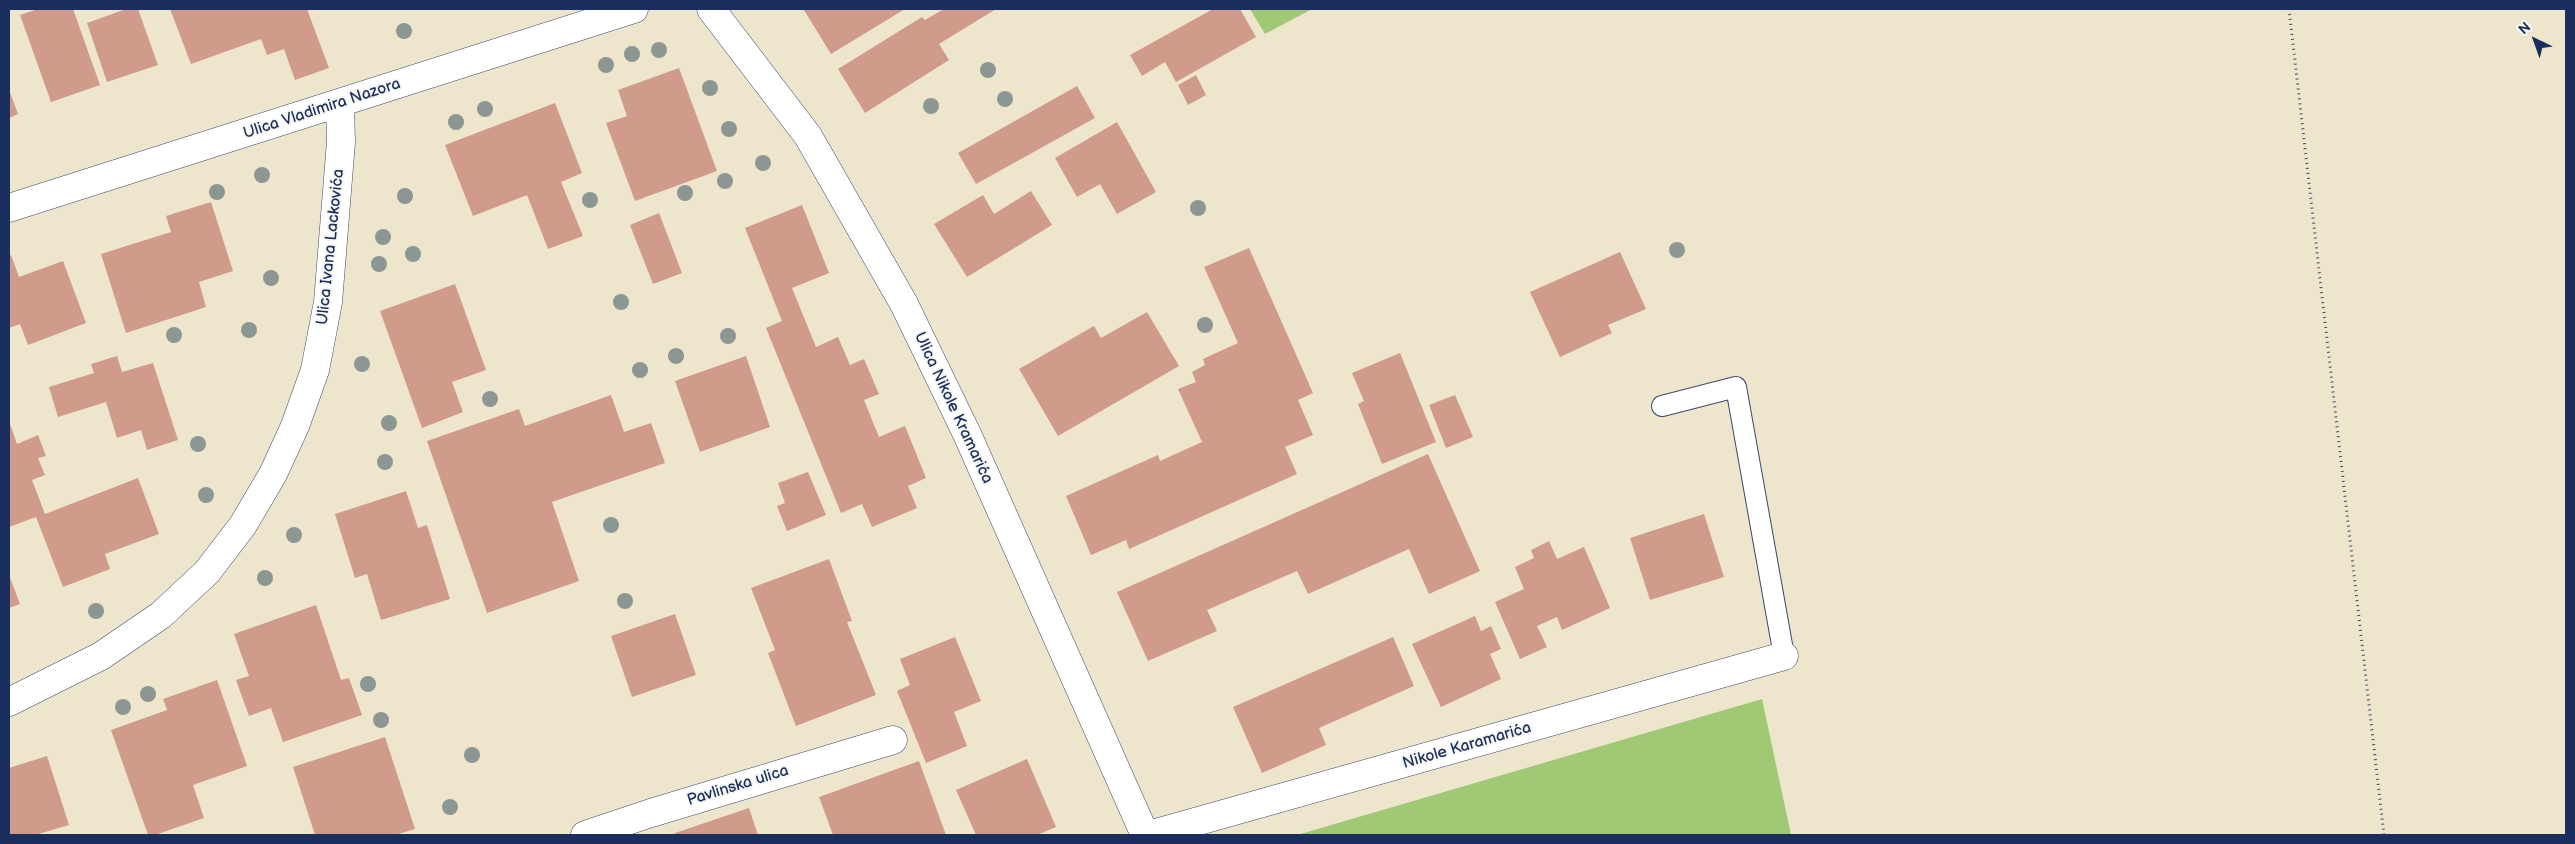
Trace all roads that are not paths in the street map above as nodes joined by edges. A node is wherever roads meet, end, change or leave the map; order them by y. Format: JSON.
{"nodes":[{"id":1,"x":634,"y":9,"type":"edge"},
{"id":2,"x":711,"y":9,"type":"edge"},
{"id":3,"x":340,"y":104,"type":"junction"},
{"id":4,"x":9,"y":208,"type":"edge"},
{"id":5,"x":1662,"y":406,"type":"dead end"},
{"id":6,"x":1784,"y":656,"type":"joint"},
{"id":7,"x":9,"y":702,"type":"edge"},
{"id":8,"x":893,"y":740,"type":"dead end"},
{"id":9,"x":585,"y":835,"type":"edge"},
{"id":10,"x":1145,"y":835,"type":"edge"},
{"id":11,"x":1149,"y":835,"type":"edge"}],
"edges":[{"from":1,"to":3,"type":"street","name":"Ulica Vladimira Nazora"},
{"from":2,"to":10,"type":"street","name":"Ulica Nikole Kramarića"},
{"from":3,"to":4,"type":"street","name":"Ulica Vladimira Nazora"},
{"from":3,"to":7,"type":"street","name":"Ulica Ivana Lackovića"},
{"from":5,"to":6,"type":"lane"},
{"from":6,"to":11,"type":"street","name":"Nikole Karamarića"},
{"from":8,"to":9,"type":"street","name":"Pavlinska ulica"}]}
